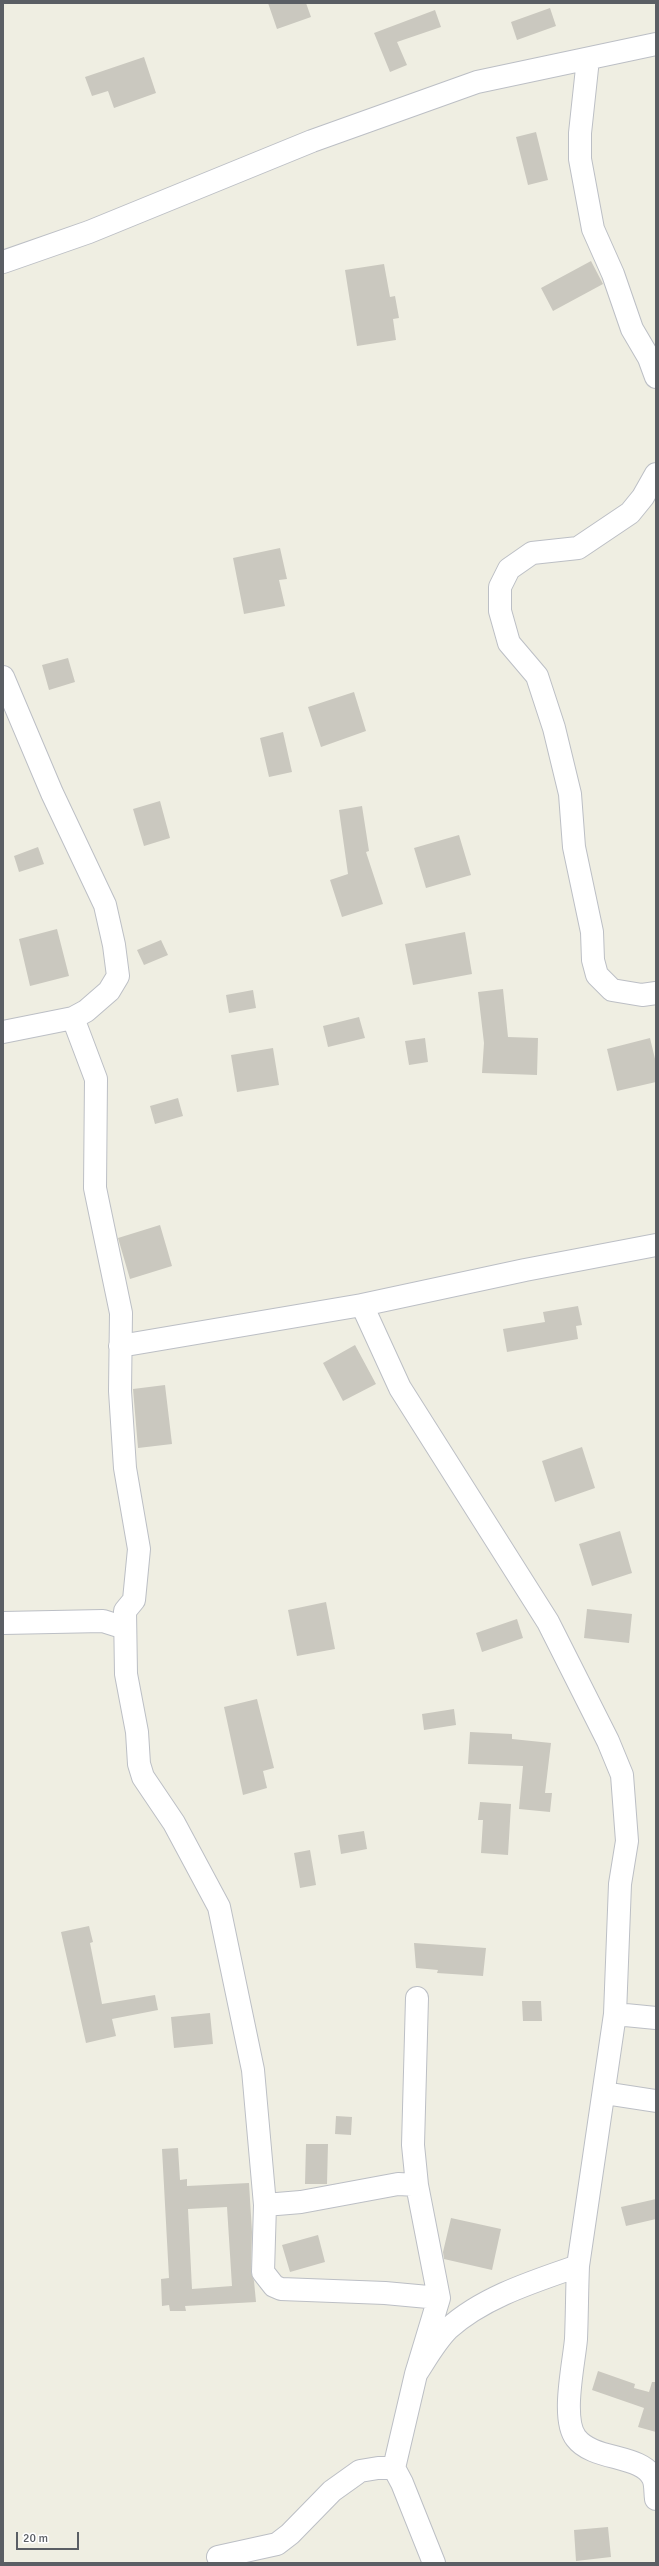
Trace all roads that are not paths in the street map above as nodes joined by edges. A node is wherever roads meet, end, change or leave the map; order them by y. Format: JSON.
{"nodes":[{"id":1,"x":656,"y":44,"type":"edge"},
{"id":2,"x":588,"y":59,"type":"junction"},
{"id":3,"x":3,"y":262,"type":"edge"},
{"id":4,"x":656,"y":377,"type":"edge"},
{"id":5,"x":656,"y":474,"type":"edge"},
{"id":6,"x":3,"y":677,"type":"edge"},
{"id":7,"x":656,"y":993,"type":"edge"},
{"id":8,"x":73,"y":1018,"type":"junction"},
{"id":9,"x":3,"y":1032,"type":"edge"},
{"id":10,"x":656,"y":1245,"type":"edge"},
{"id":11,"x":362,"y":1305,"type":"junction"},
{"id":12,"x":120,"y":1346,"type":"junction"},
{"id":13,"x":3,"y":1623,"type":"edge"},
{"id":14,"x":125,"y":1628,"type":"junction"},
{"id":15,"x":417,"y":1998,"type":"dead end"},
{"id":16,"x":615,"y":2014,"type":"junction"},
{"id":17,"x":656,"y":2018,"type":"edge"},
{"id":18,"x":604,"y":2092,"type":"junction"},
{"id":19,"x":656,"y":2101,"type":"edge"},
{"id":20,"x":417,"y":2184,"type":"junction"},
{"id":21,"x":265,"y":2205,"type":"junction"},
{"id":22,"x":578,"y":2266,"type":"junction"},
{"id":23,"x":439,"y":2298,"type":"junction"},
{"id":24,"x":416,"y":2374,"type":"junction"},
{"id":25,"x":394,"y":2468,"type":"junction"},
{"id":26,"x":656,"y":2499,"type":"edge"},
{"id":27,"x":218,"y":2557,"type":"dead end"},
{"id":28,"x":434,"y":2563,"type":"edge"}],
"edges":[{"from":1,"to":2,"type":"street"},
{"from":2,"to":3,"type":"street"},
{"from":2,"to":4,"type":"street"},
{"from":5,"to":7,"type":"street"},
{"from":6,"to":8,"type":"street"},
{"from":8,"to":9,"type":"street"},
{"from":8,"to":12,"type":"street"},
{"from":10,"to":11,"type":"street"},
{"from":11,"to":12,"type":"street"},
{"from":11,"to":16,"type":"street"},
{"from":12,"to":14,"type":"street"},
{"from":13,"to":14,"type":"street"},
{"from":14,"to":21,"type":"street"},
{"from":15,"to":20,"type":"street"},
{"from":16,"to":17,"type":"street"},
{"from":16,"to":18,"type":"street"},
{"from":18,"to":19,"type":"street"},
{"from":18,"to":22,"type":"street"},
{"from":20,"to":21,"type":"street"},
{"from":20,"to":23,"type":"street"},
{"from":21,"to":23,"type":"street"},
{"from":22,"to":24,"type":"street"},
{"from":22,"to":26,"type":"street"},
{"from":23,"to":24,"type":"street"},
{"from":24,"to":25,"type":"street"},
{"from":25,"to":27,"type":"street"},
{"from":25,"to":28,"type":"street"}]}
